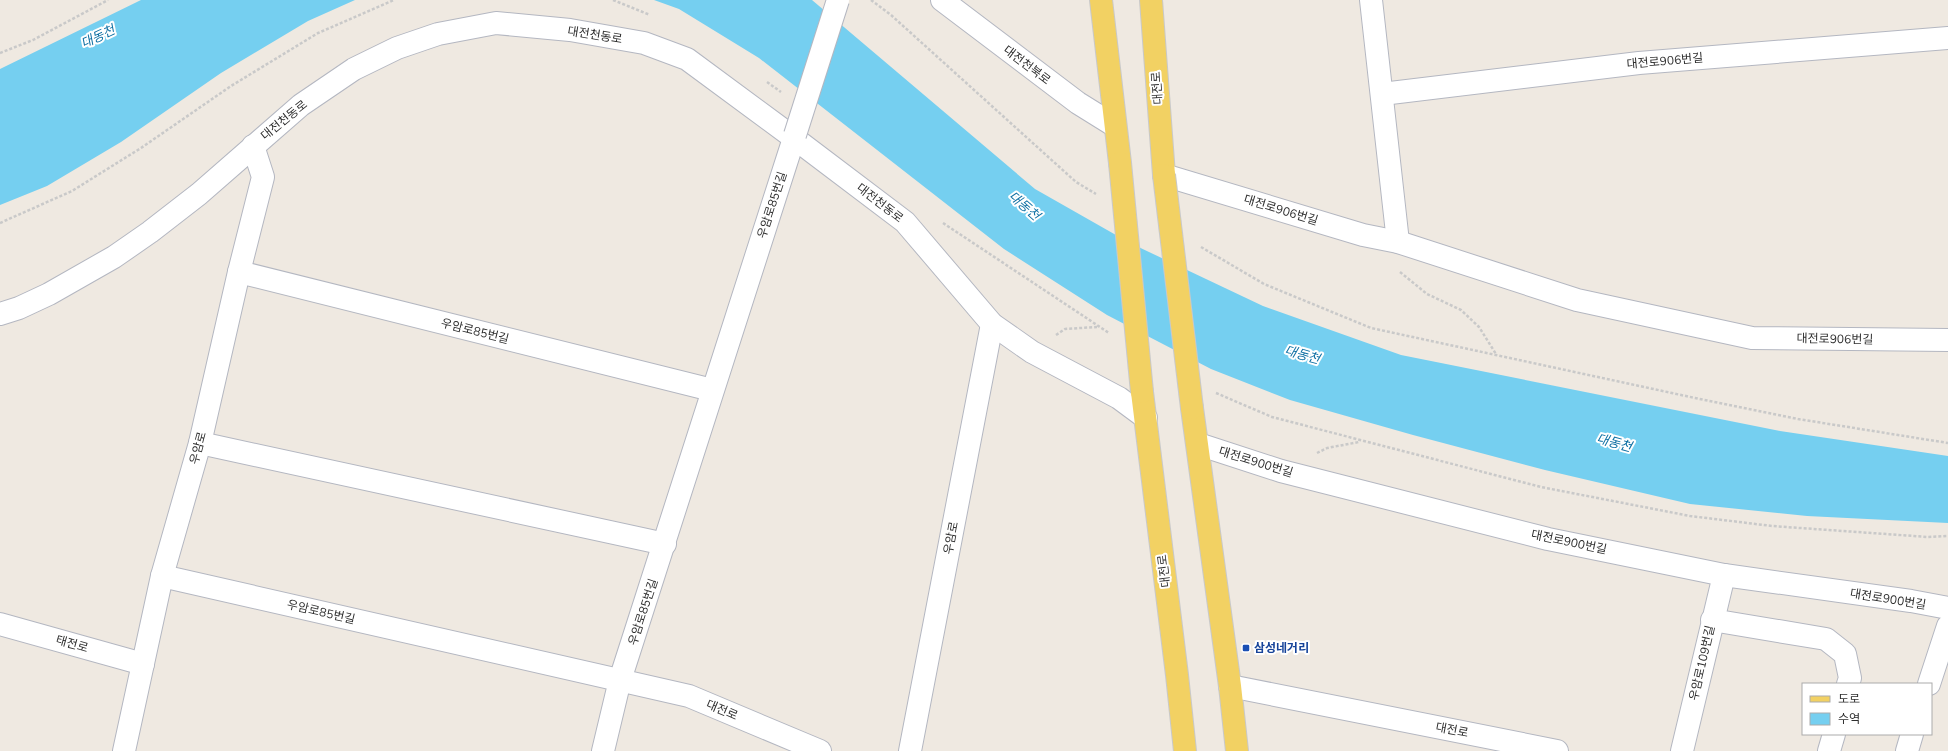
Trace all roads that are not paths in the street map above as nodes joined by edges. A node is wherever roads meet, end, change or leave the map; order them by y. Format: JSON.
{"nodes":[{"id":1,"x":838,"y":0,"type":"edge"},
{"id":2,"x":942,"y":0,"type":"edge"},
{"id":3,"x":1102,"y":0,"type":"edge"},
{"id":4,"x":1151,"y":0,"type":"edge"},
{"id":5,"x":1371,"y":0,"type":"edge"},
{"id":6,"x":1948,"y":38,"type":"edge"},
{"id":7,"x":1382,"y":94,"type":"junction"},
{"id":8,"x":1115,"y":126,"type":"junction"},
{"id":9,"x":795,"y":136,"type":"junction"},
{"id":10,"x":253,"y":146,"type":"junction"},
{"id":11,"x":1164,"y":175,"type":"junction"},
{"id":12,"x":1398,"y":242,"type":"junction"},
{"id":13,"x":238,"y":272,"type":"junction"},
{"id":14,"x":0,"y":314,"type":"edge"},
{"id":15,"x":992,"y":324,"type":"junction"},
{"id":16,"x":1948,"y":340,"type":"edge"},
{"id":17,"x":712,"y":390,"type":"junction"},
{"id":18,"x":1146,"y":418,"type":"junction"},
{"id":19,"x":200,"y":443,"type":"junction"},
{"id":20,"x":1198,"y":444,"type":"junction"},
{"id":21,"x":665,"y":544,"type":"junction"},
{"id":22,"x":1724,"y":575,"type":"junction"},
{"id":23,"x":162,"y":576,"type":"junction"},
{"id":24,"x":1948,"y":608,"type":"edge"},
{"id":25,"x":1712,"y":620,"type":"junction"},
{"id":26,"x":0,"y":624,"type":"edge"},
{"id":27,"x":1948,"y":626,"type":"edge"},
{"id":28,"x":144,"y":664,"type":"junction"},
{"id":29,"x":620,"y":680,"type":"junction"},
{"id":30,"x":1848,"y":683,"type":"edge"},
{"id":31,"x":1929,"y":683,"type":"edge"},
{"id":32,"x":1230,"y":686,"type":"junction"},
{"id":33,"x":1834,"y":735,"type":"edge"},
{"id":34,"x":1912,"y":735,"type":"edge"},
{"id":35,"x":124,"y":751,"type":"edge"},
{"id":36,"x":603,"y":751,"type":"edge"},
{"id":37,"x":820,"y":751,"type":"edge"},
{"id":38,"x":910,"y":751,"type":"edge"},
{"id":39,"x":1185,"y":751,"type":"edge"},
{"id":40,"x":1237,"y":751,"type":"edge"},
{"id":41,"x":1557,"y":751,"type":"edge"},
{"id":42,"x":1682,"y":751,"type":"edge"},
{"id":43,"x":1828,"y":751,"type":"edge"},
{"id":44,"x":1907,"y":751,"type":"edge"}],
"edges":[{"from":1,"to":9,"type":"street","name":"우암로85번길","bridge":true},
{"from":2,"to":8,"type":"street","name":"대전천북로"},
{"from":3,"to":8,"type":"main road"},
{"from":4,"to":11,"type":"main road","name":"대전로"},
{"from":5,"to":7,"type":"street"},
{"from":6,"to":7,"type":"street","name":"대전로906번길"},
{"from":7,"to":12,"type":"street"},
{"from":8,"to":18,"type":"main road","name":"대전로","bridge":true},
{"from":9,"to":10,"type":"street","name":"대전천동로"},
{"from":9,"to":15,"type":"street","name":"대전천동로"},
{"from":9,"to":17,"type":"street","name":"우암로85번길"},
{"from":10,"to":13,"type":"street","name":"우암로"},
{"from":10,"to":14,"type":"street","name":"대전천동로"},
{"from":11,"to":12,"type":"street","name":"대전로906번길"},
{"from":11,"to":20,"type":"main road","name":"대전로","bridge":true},
{"from":12,"to":16,"type":"street","name":"대전로906번길"},
{"from":13,"to":17,"type":"street","name":"우암로85번길"},
{"from":13,"to":19,"type":"street","name":"우암로"},
{"from":15,"to":18,"type":"street","name":"대전천동로"},
{"from":15,"to":38,"type":"street","name":"우암로"},
{"from":17,"to":21,"type":"street","name":"우암로85번길"},
{"from":18,"to":39,"type":"main road","name":"대전로"},
{"from":19,"to":21,"type":"street"},
{"from":19,"to":23,"type":"street","name":"우암로"},
{"from":20,"to":22,"type":"street","name":"대전로900번길"},
{"from":20,"to":32,"type":"main road"},
{"from":21,"to":29,"type":"street","name":"우암로85번길"},
{"from":22,"to":24,"type":"street","name":"대전로900번길"},
{"from":22,"to":25,"type":"street","name":"우암로109번길"},
{"from":23,"to":28,"type":"street","name":"우암로"},
{"from":23,"to":29,"type":"street","name":"우암로85번길"},
{"from":25,"to":30,"type":"street"},
{"from":25,"to":42,"type":"street","name":"우암로109번길"},
{"from":26,"to":28,"type":"street","name":"태전로"},
{"from":27,"to":31,"type":"street"},
{"from":28,"to":35,"type":"street","name":"우암로"},
{"from":29,"to":36,"type":"street","name":"우암로85번길"},
{"from":29,"to":37,"type":"street","name":"대전로"},
{"from":32,"to":40,"type":"main road"},
{"from":32,"to":41,"type":"street","name":"대전로"},
{"from":33,"to":43,"type":"street"},
{"from":34,"to":44,"type":"street"}]}
